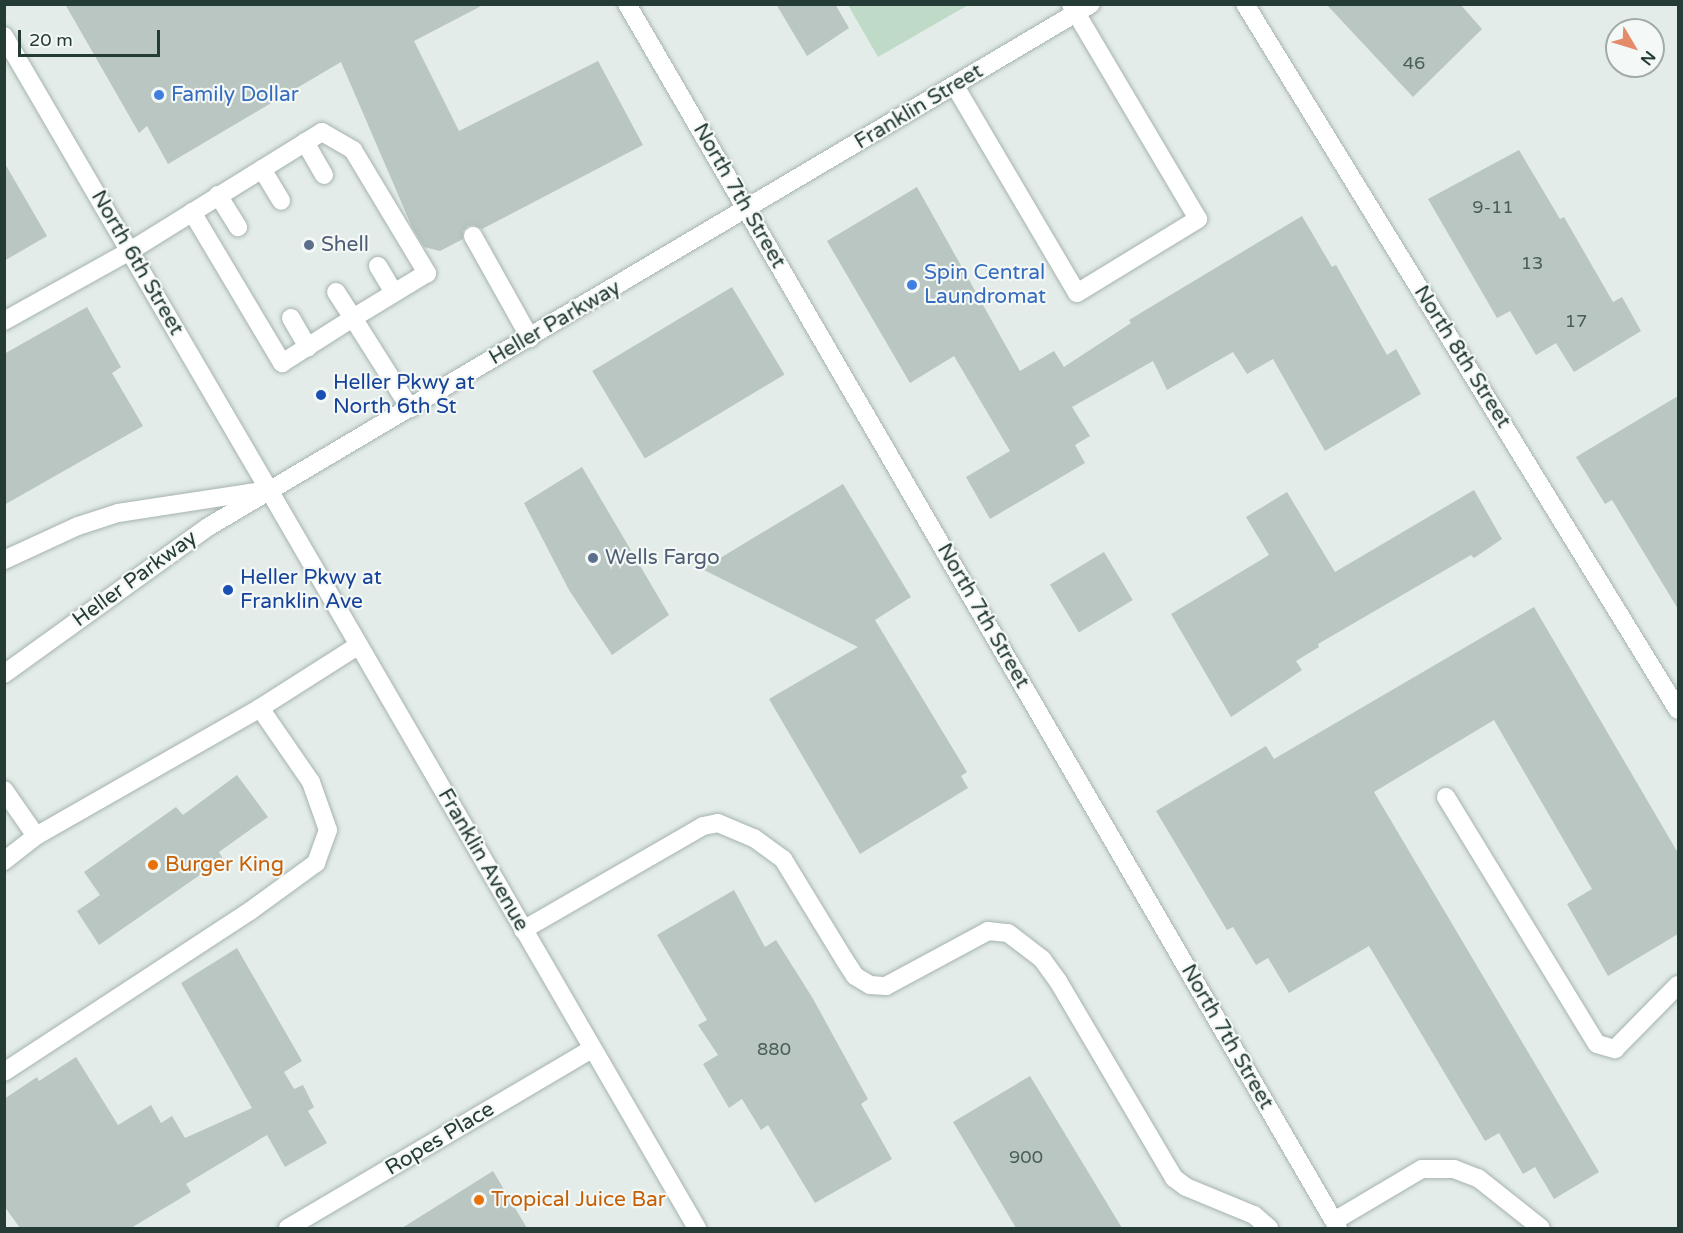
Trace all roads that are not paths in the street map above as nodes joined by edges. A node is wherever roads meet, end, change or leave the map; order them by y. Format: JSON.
{"nodes":[{"id":1,"x":627,"y":4,"type":"edge"},
{"id":2,"x":1245,"y":4,"type":"edge"},
{"id":3,"x":1079,"y":7,"type":"edge"},
{"id":4,"x":4,"y":36,"type":"edge"},
{"id":5,"x":955,"y":86,"type":"junction"},
{"id":6,"x":305,"y":142,"type":"junction"},
{"id":7,"x":262,"y":169,"type":"junction"},
{"id":8,"x":324,"y":175,"type":"dead end"},
{"id":9,"x":218,"y":195,"type":"junction"},
{"id":10,"x":281,"y":201,"type":"dead end"},
{"id":11,"x":748,"y":210,"type":"junction"},
{"id":12,"x":192,"y":212,"type":"junction"},
{"id":13,"x":238,"y":227,"type":"dead end"},
{"id":14,"x":473,"y":236,"type":"dead end"},
{"id":15,"x":130,"y":251,"type":"junction"},
{"id":16,"x":378,"y":266,"type":"dead end"},
{"id":17,"x":336,"y":292,"type":"dead end"},
{"id":18,"x":394,"y":293,"type":"junction"},
{"id":19,"x":291,"y":318,"type":"dead end"},
{"id":20,"x":352,"y":318,"type":"junction"},
{"id":21,"x":4,"y":321,"type":"edge"},
{"id":22,"x":530,"y":338,"type":"junction"},
{"id":23,"x":308,"y":347,"type":"junction"},
{"id":24,"x":410,"y":408,"type":"junction"},
{"id":25,"x":269,"y":490,"type":"junction"},
{"id":26,"x":4,"y":560,"type":"edge"},
{"id":27,"x":359,"y":645,"type":"junction"},
{"id":28,"x":4,"y":674,"type":"edge"},
{"id":29,"x":260,"y":708,"type":"junction"},
{"id":30,"x":1678,"y":710,"type":"edge"},
{"id":31,"x":4,"y":790,"type":"edge"},
{"id":32,"x":1446,"y":796,"type":"dead end"},
{"id":33,"x":36,"y":836,"type":"junction"},
{"id":34,"x":4,"y":861,"type":"edge"},
{"id":35,"x":523,"y":930,"type":"junction"},
{"id":36,"x":1678,"y":985,"type":"edge"},
{"id":37,"x":592,"y":1049,"type":"junction"},
{"id":38,"x":4,"y":1072,"type":"edge"},
{"id":39,"x":1336,"y":1225,"type":"edge"},
{"id":40,"x":288,"y":1228,"type":"edge"},
{"id":41,"x":697,"y":1228,"type":"edge"},
{"id":42,"x":1269,"y":1228,"type":"edge"},
{"id":43,"x":1541,"y":1228,"type":"edge"}],
"edges":[{"from":1,"to":11,"type":"street","name":"North 7th Street"},
{"from":2,"to":30,"type":"street","name":"North 8th Street"},
{"from":3,"to":5,"type":"street","name":"Franklin Street"},
{"from":3,"to":5,"type":"street"},
{"from":4,"to":15,"type":"street","name":"North 6th Street"},
{"from":5,"to":11,"type":"street","name":"Franklin Street"},
{"from":6,"to":7,"type":"street"},
{"from":6,"to":8,"type":"street"},
{"from":6,"to":18,"type":"street"},
{"from":7,"to":9,"type":"street"},
{"from":7,"to":10,"type":"street"},
{"from":9,"to":12,"type":"street"},
{"from":9,"to":13,"type":"street"},
{"from":11,"to":22,"type":"street","name":"Heller Parkway"},
{"from":11,"to":39,"type":"street","name":"North 7th Street"},
{"from":12,"to":15,"type":"street"},
{"from":12,"to":23,"type":"street"},
{"from":14,"to":22,"type":"street"},
{"from":15,"to":21,"type":"street"},
{"from":15,"to":25,"type":"street","name":"North 6th Street"},
{"from":16,"to":18,"type":"street"},
{"from":17,"to":20,"type":"street"},
{"from":18,"to":20,"type":"street"},
{"from":19,"to":23,"type":"street"},
{"from":20,"to":23,"type":"street"},
{"from":20,"to":24,"type":"street"},
{"from":22,"to":24,"type":"street","name":"Heller Parkway"},
{"from":24,"to":25,"type":"street","name":"Heller Parkway"},
{"from":25,"to":26,"type":"street","name":"Heller Parkway"},
{"from":25,"to":27,"type":"street","name":"Franklin Avenue"},
{"from":25,"to":28,"type":"street","name":"Heller Parkway"},
{"from":27,"to":29,"type":"street"},
{"from":27,"to":35,"type":"street","name":"Franklin Avenue"},
{"from":29,"to":33,"type":"street"},
{"from":29,"to":38,"type":"street"},
{"from":31,"to":33,"type":"street"},
{"from":32,"to":36,"type":"street"},
{"from":33,"to":34,"type":"street"},
{"from":35,"to":37,"type":"street","name":"Franklin Avenue"},
{"from":35,"to":42,"type":"street"},
{"from":37,"to":40,"type":"street","name":"Ropes Place"},
{"from":37,"to":41,"type":"street","name":"Franklin Avenue"},
{"from":39,"to":43,"type":"street"}]}
